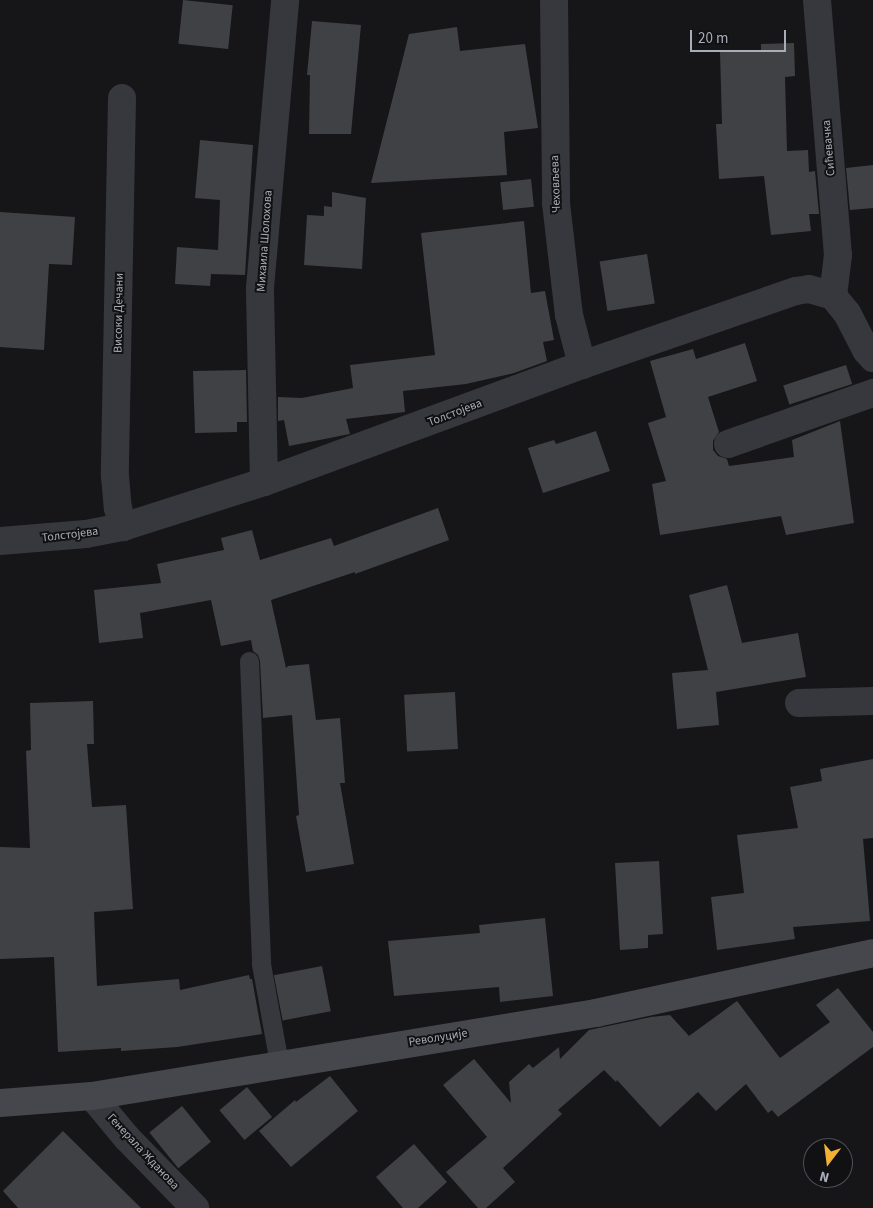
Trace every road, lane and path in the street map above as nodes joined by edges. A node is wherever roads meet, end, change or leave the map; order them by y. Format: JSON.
{"nodes":[{"id":1,"x":284,"y":0,"type":"edge"},
{"id":2,"x":554,"y":0,"type":"edge"},
{"id":3,"x":818,"y":0,"type":"edge"},
{"id":4,"x":122,"y":98,"type":"dead end"},
{"id":5,"x":833,"y":296,"type":"junction"},
{"id":6,"x":873,"y":358,"type":"edge"},
{"id":7,"x":582,"y":365,"type":"junction"},
{"id":8,"x":873,"y":393,"type":"edge"},
{"id":9,"x":728,"y":444,"type":"dead end"},
{"id":10,"x":264,"y":482,"type":"junction"},
{"id":11,"x":123,"y":527,"type":"junction"},
{"id":12,"x":0,"y":541,"type":"edge"},
{"id":13,"x":249,"y":661,"type":"dead end"},
{"id":14,"x":873,"y":701,"type":"edge"},
{"id":15,"x":799,"y":703,"type":"dead end"},
{"id":16,"x":873,"y":953,"type":"edge"},
{"id":17,"x":279,"y":1063,"type":"junction"},
{"id":18,"x":92,"y":1096,"type":"junction"},
{"id":19,"x":0,"y":1103,"type":"edge"},
{"id":20,"x":195,"y":1208,"type":"edge"}],
"edges":[{"from":1,"to":10,"type":"street","name":"Михаила Шолохова"},
{"from":2,"to":7,"type":"street","name":"Чеховљева"},
{"from":3,"to":5,"type":"street","name":"Сићевачка"},
{"from":4,"to":11,"type":"street","name":"Високи Дечани"},
{"from":5,"to":6,"type":"street"},
{"from":5,"to":7,"type":"street","name":"Толстојева"},
{"from":7,"to":10,"type":"street","name":"Толстојева"},
{"from":8,"to":9,"type":"street"},
{"from":10,"to":11,"type":"street","name":"Толстојева"},
{"from":11,"to":12,"type":"street","name":"Толстојева"},
{"from":13,"to":17,"type":"lane"},
{"from":14,"to":15,"type":"street"},
{"from":16,"to":17,"type":"street","name":"Револуције"},
{"from":17,"to":18,"type":"street","name":"Револуције"},
{"from":18,"to":19,"type":"street","name":"Револуције"},
{"from":18,"to":20,"type":"street","name":"Генерала Жданова"}]}
